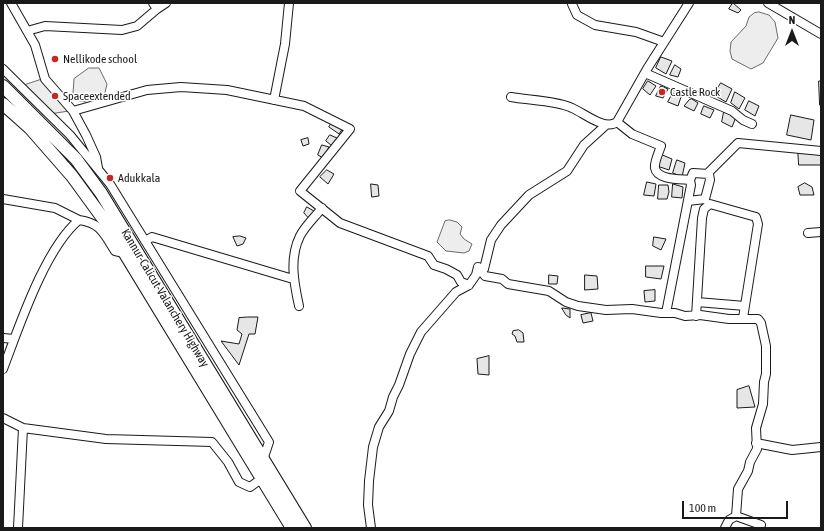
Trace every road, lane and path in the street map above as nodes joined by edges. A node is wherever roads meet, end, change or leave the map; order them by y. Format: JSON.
{"nodes":[{"id":1,"x":11,"y":3,"type":"edge"},
{"id":2,"x":166,"y":3,"type":"edge"},
{"id":3,"x":289,"y":3,"type":"edge"},
{"id":4,"x":689,"y":3,"type":"edge"},
{"id":5,"x":768,"y":3,"type":"edge"},
{"id":6,"x":572,"y":4,"type":"edge"},
{"id":7,"x":155,"y":6,"type":"edge"},
{"id":8,"x":27,"y":32,"type":"junction"},
{"id":9,"x":821,"y":34,"type":"edge"},
{"id":10,"x":664,"y":42,"type":"junction"},
{"id":11,"x":3,"y":69,"type":"edge"},
{"id":12,"x":645,"y":73,"type":"junction"},
{"id":13,"x":3,"y":86,"type":"edge"},
{"id":14,"x":511,"y":97,"type":"dead end"},
{"id":15,"x":274,"y":100,"type":"junction"},
{"id":16,"x":3,"y":104,"type":"edge"},
{"id":17,"x":73,"y":111,"type":"junction"},
{"id":18,"x":617,"y":122,"type":"junction"},
{"id":19,"x":752,"y":124,"type":"dead end"},
{"id":20,"x":606,"y":125,"type":"junction"},
{"id":21,"x":821,"y":151,"type":"edge"},
{"id":22,"x":98,"y":169,"type":"junction"},
{"id":23,"x":707,"y":174,"type":"junction"},
{"id":24,"x":690,"y":180,"type":"junction"},
{"id":25,"x":3,"y":199,"type":"edge"},
{"id":26,"x":688,"y":201,"type":"junction"},
{"id":27,"x":322,"y":208,"type":"junction"},
{"id":28,"x":79,"y":220,"type":"junction"},
{"id":29,"x":821,"y":232,"type":"edge"},
{"id":30,"x":808,"y":233,"type":"dead end"},
{"id":31,"x":145,"y":241,"type":"junction"},
{"id":32,"x":124,"y":253,"type":"junction"},
{"id":33,"x":478,"y":267,"type":"junction"},
{"id":34,"x":293,"y":278,"type":"junction"},
{"id":35,"x":469,"y":285,"type":"junction"},
{"id":36,"x":697,"y":302,"type":"junction"},
{"id":37,"x":299,"y":306,"type":"dead end"},
{"id":38,"x":745,"y":306,"type":"junction"},
{"id":39,"x":666,"y":313,"type":"junction"},
{"id":40,"x":696,"y":316,"type":"junction"},
{"id":41,"x":743,"y":318,"type":"junction"},
{"id":42,"x":3,"y":338,"type":"edge"},
{"id":43,"x":14,"y":339,"type":"junction"},
{"id":44,"x":3,"y":369,"type":"edge"},
{"id":45,"x":3,"y":418,"type":"edge"},
{"id":46,"x":23,"y":428,"type":"junction"},
{"id":47,"x":756,"y":443,"type":"junction"},
{"id":48,"x":821,"y":447,"type":"edge"},
{"id":49,"x":263,"y":460,"type":"junction"},
{"id":50,"x":261,"y":479,"type":"junction"},
{"id":51,"x":736,"y":516,"type":"junction"},
{"id":52,"x":761,"y":525,"type":"dead end"},
{"id":53,"x":18,"y":528,"type":"edge"},
{"id":54,"x":292,"y":528,"type":"edge"},
{"id":55,"x":305,"y":528,"type":"edge"},
{"id":56,"x":370,"y":528,"type":"edge"},
{"id":57,"x":725,"y":528,"type":"edge"}],
"edges":[{"from":1,"to":8,"type":"street"},
{"from":2,"to":7,"type":"street"},
{"from":3,"to":15,"type":"street"},
{"from":4,"to":10,"type":"street"},
{"from":5,"to":9,"type":"street"},
{"from":6,"to":10,"type":"street"},
{"from":7,"to":8,"type":"street"},
{"from":8,"to":17,"type":"street"},
{"from":10,"to":12,"type":"street"},
{"from":11,"to":22,"type":"street"},
{"from":12,"to":18,"type":"street"},
{"from":12,"to":19,"type":"street"},
{"from":13,"to":49,"type":"highway","name":"Kannur-Calicut-Valanchery Highway"},
{"from":14,"to":20,"type":"street"},
{"from":15,"to":17,"type":"street"},
{"from":15,"to":27,"type":"street"},
{"from":16,"to":32,"type":"highway","name":"Kannur-Calicut-Valanchery Highway"},
{"from":17,"to":22,"type":"street"},
{"from":18,"to":20,"type":"street"},
{"from":18,"to":24,"type":"street"},
{"from":20,"to":33,"type":"street"},
{"from":21,"to":23,"type":"street"},
{"from":22,"to":31,"type":"street"},
{"from":23,"to":24,"type":"street"},
{"from":23,"to":26,"type":"street"},
{"from":24,"to":26,"type":"street"},
{"from":25,"to":28,"type":"street"},
{"from":26,"to":39,"type":"street"},
{"from":27,"to":34,"type":"street"},
{"from":27,"to":35,"type":"street"},
{"from":28,"to":32,"type":"street"},
{"from":28,"to":43,"type":"street"},
{"from":29,"to":30,"type":"street"},
{"from":31,"to":34,"type":"street"},
{"from":31,"to":49,"type":"street"},
{"from":32,"to":50,"type":"highway","name":"Kannur-Calicut-Valanchery Highway"},
{"from":33,"to":35,"type":"street"},
{"from":33,"to":39,"type":"street"},
{"from":34,"to":37,"type":"street"},
{"from":35,"to":56,"type":"street"},
{"from":36,"to":38,"type":"street"},
{"from":36,"to":38,"type":"street"},
{"from":36,"to":40,"type":"street"},
{"from":38,"to":41,"type":"street"},
{"from":39,"to":40,"type":"street"},
{"from":40,"to":41,"type":"street"},
{"from":41,"to":47,"type":"street"},
{"from":42,"to":43,"type":"street"},
{"from":43,"to":44,"type":"street"},
{"from":45,"to":46,"type":"street"},
{"from":46,"to":50,"type":"street"},
{"from":46,"to":53,"type":"street"},
{"from":47,"to":48,"type":"street"},
{"from":47,"to":51,"type":"street"},
{"from":49,"to":55,"type":"highway","name":"Kannur-Calicut-Valanchery Highway"},
{"from":50,"to":54,"type":"highway","name":"Kannur-Calicut-Valanchery Highway"},
{"from":51,"to":52,"type":"street"},
{"from":51,"to":57,"type":"street"}]}
